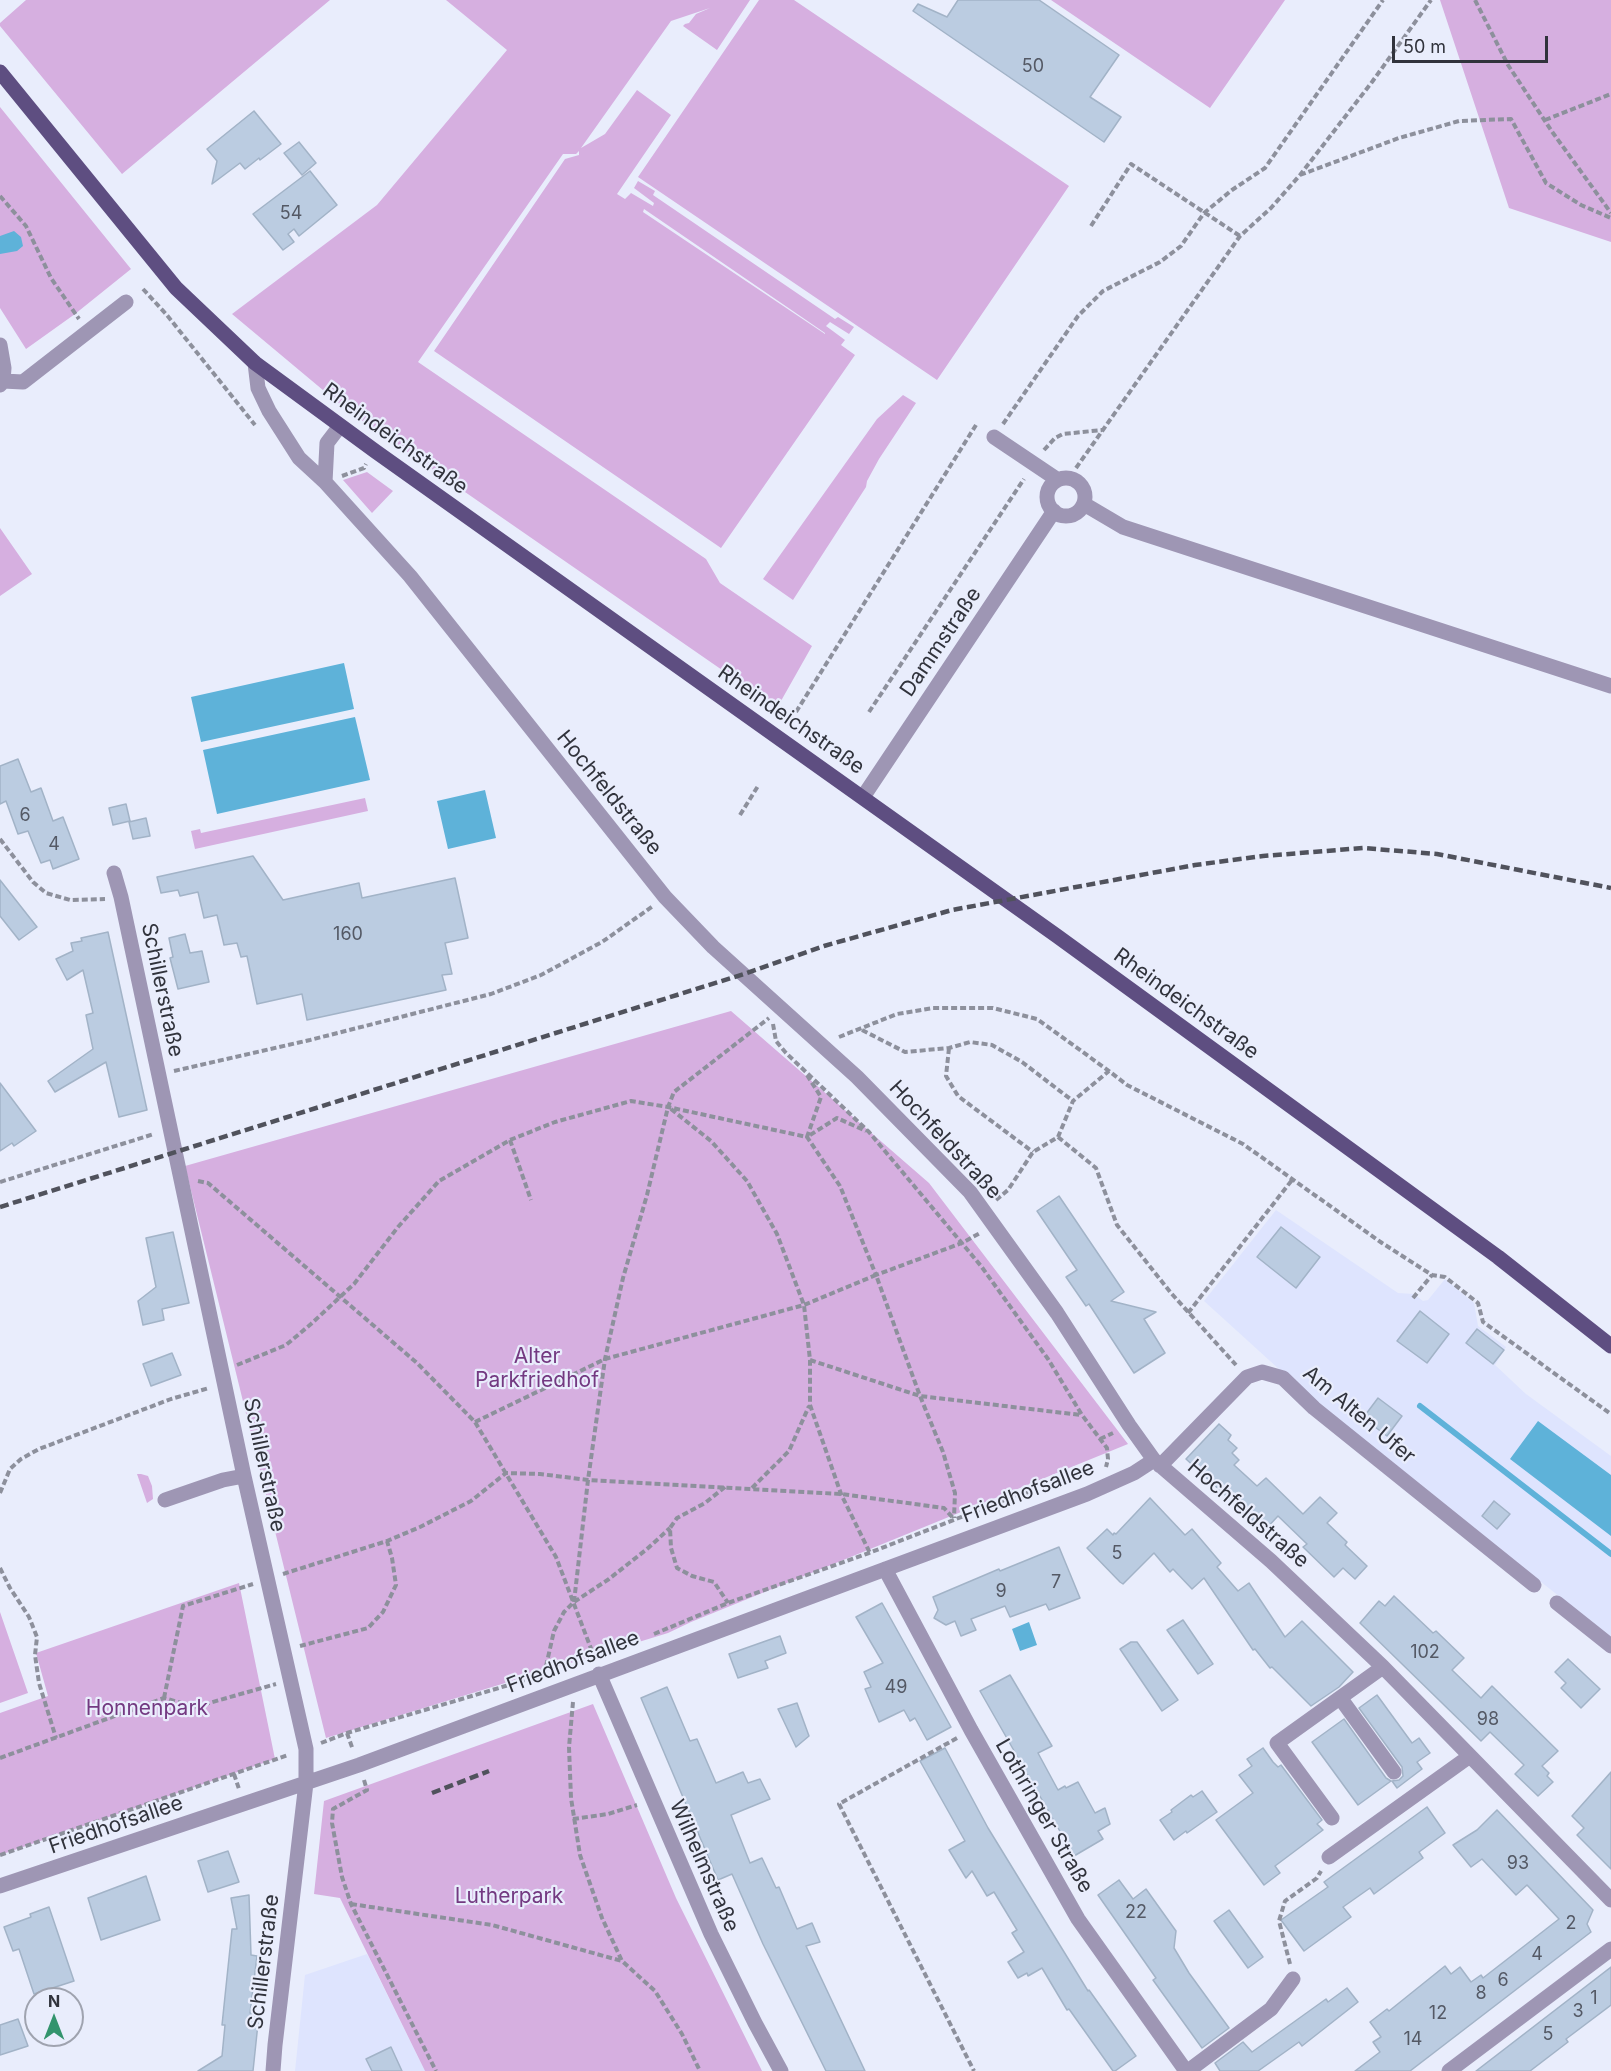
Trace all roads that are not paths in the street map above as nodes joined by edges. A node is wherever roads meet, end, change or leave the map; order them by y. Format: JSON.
{"nodes":[{"id":1,"x":0,"y":72,"type":"edge"},
{"id":2,"x":126,"y":302,"type":"road end"},
{"id":3,"x":0,"y":345,"type":"edge"},
{"id":4,"x":255,"y":363,"type":"junction"},
{"id":5,"x":2,"y":378,"type":"edge"},
{"id":6,"x":340,"y":426,"type":"junction"},
{"id":7,"x":994,"y":437,"type":"road end"},
{"id":8,"x":1069,"y":476,"type":"junction"},
{"id":9,"x":325,"y":482,"type":"junction"},
{"id":10,"x":1084,"y":504,"type":"junction"},
{"id":11,"x":1054,"y":511,"type":"junction"},
{"id":12,"x":1611,"y":686,"type":"edge"},
{"id":13,"x":863,"y":796,"type":"junction"},
{"id":14,"x":114,"y":873,"type":"dead end"},
{"id":15,"x":1611,"y":1346,"type":"edge"},
{"id":16,"x":1157,"y":1463,"type":"junction"},
{"id":17,"x":244,"y":1476,"type":"junction"},
{"id":18,"x":165,"y":1500,"type":"dead end"},
{"id":19,"x":885,"y":1569,"type":"junction"},
{"id":20,"x":1534,"y":1586,"type":"dead end"},
{"id":21,"x":1557,"y":1604,"type":"dead end"},
{"id":22,"x":1611,"y":1646,"type":"edge"},
{"id":23,"x":597,"y":1666,"type":"junction"},
{"id":24,"x":1383,"y":1667,"type":"junction"},
{"id":25,"x":1341,"y":1699,"type":"junction"},
{"id":26,"x":1470,"y":1756,"type":"junction"},
{"id":27,"x":1394,"y":1772,"type":"dead end"},
{"id":28,"x":306,"y":1783,"type":"junction"},
{"id":29,"x":1332,"y":1818,"type":"dead end"},
{"id":30,"x":1329,"y":1857,"type":"road end"},
{"id":31,"x":0,"y":1886,"type":"edge"},
{"id":32,"x":1611,"y":1900,"type":"edge"},
{"id":33,"x":1611,"y":1949,"type":"edge"},
{"id":34,"x":1293,"y":1979,"type":"road end"},
{"id":35,"x":273,"y":2071,"type":"edge"},
{"id":36,"x":781,"y":2071,"type":"edge"},
{"id":37,"x":1187,"y":2071,"type":"edge"},
{"id":38,"x":1449,"y":2071,"type":"edge"}],
"edges":[{"from":1,"to":4,"type":"main road","name":"Rheindeichstraße"},
{"from":2,"to":5,"type":"street"},
{"from":3,"to":5,"type":"street"},
{"from":4,"to":6,"type":"main road","name":"Rheindeichstraße"},
{"from":4,"to":9,"type":"street","name":"Hochfeldstraße"},
{"from":6,"to":9,"type":"street"},
{"from":6,"to":13,"type":"main road","name":"Rheindeichstraße"},
{"from":7,"to":8,"type":"street"},
{"from":8,"to":10,"type":"street"},
{"from":8,"to":11,"type":"street"},
{"from":9,"to":16,"type":"street","name":"Hochfeldstraße"},
{"from":10,"to":11,"type":"street"},
{"from":10,"to":12,"type":"street"},
{"from":11,"to":13,"type":"street","name":"Dammstraße"},
{"from":13,"to":15,"type":"main road","name":"Rheindeichstraße"},
{"from":14,"to":17,"type":"street","name":"Schillerstraße"},
{"from":16,"to":19,"type":"street","name":"Friedhofsallee"},
{"from":16,"to":20,"type":"street","name":"Am Alten Ufer"},
{"from":16,"to":24,"type":"street","name":"Hochfeldstraße"},
{"from":17,"to":18,"type":"street"},
{"from":17,"to":28,"type":"street","name":"Schillerstraße"},
{"from":19,"to":23,"type":"street","name":"Friedhofsallee"},
{"from":19,"to":37,"type":"street","name":"Lothringer Straße"},
{"from":21,"to":22,"type":"street"},
{"from":23,"to":28,"type":"street","name":"Friedhofsallee"},
{"from":23,"to":36,"type":"street","name":"Wilhelmstraße"},
{"from":24,"to":25,"type":"street"},
{"from":24,"to":26,"type":"street","name":"Hochfeldstraße"},
{"from":25,"to":27,"type":"street"},
{"from":25,"to":29,"type":"street"},
{"from":26,"to":30,"type":"street"},
{"from":26,"to":32,"type":"street","name":"Hochfeldstraße"},
{"from":28,"to":31,"type":"street","name":"Friedhofsallee"},
{"from":28,"to":35,"type":"street","name":"Schillerstraße"},
{"from":33,"to":38,"type":"street"},
{"from":34,"to":37,"type":"street"}]}
